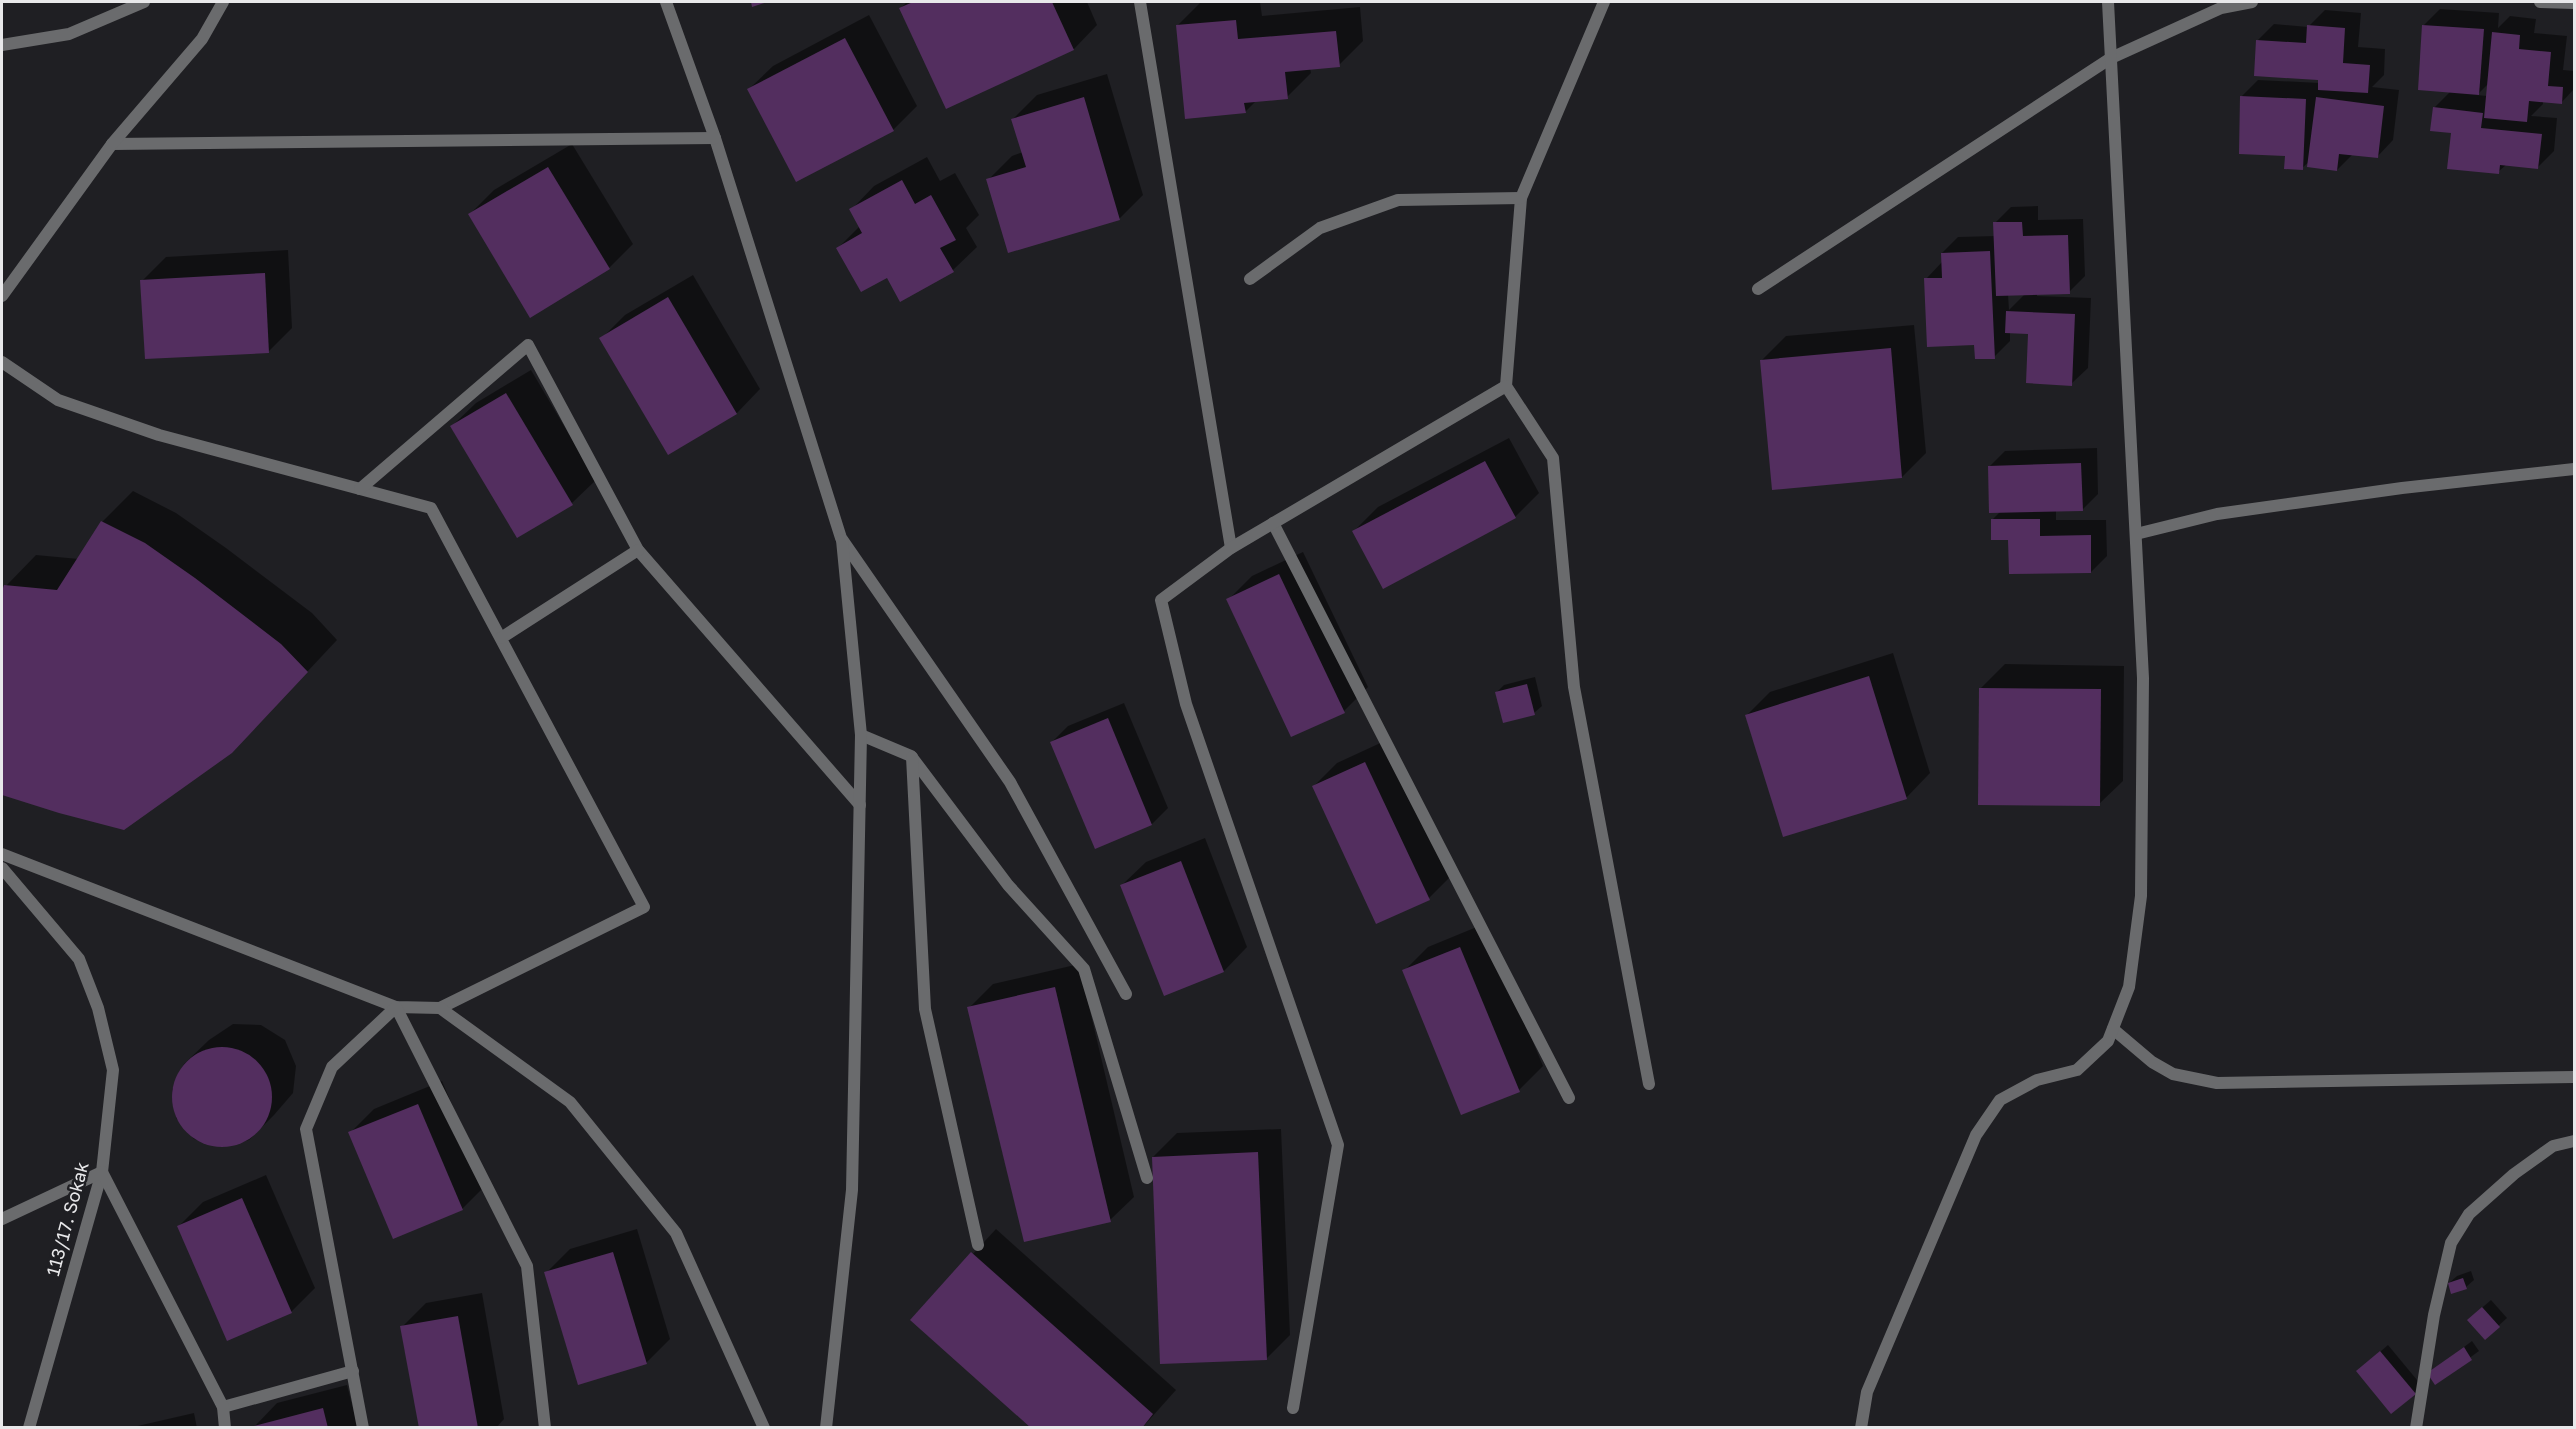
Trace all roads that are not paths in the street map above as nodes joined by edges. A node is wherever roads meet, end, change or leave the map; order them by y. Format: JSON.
{"nodes":[{"id":1,"x":144,"y":2,"type":"edge"},
{"id":2,"x":224,"y":2,"type":"edge"},
{"id":3,"x":666,"y":2,"type":"edge"},
{"id":4,"x":1140,"y":2,"type":"edge"},
{"id":5,"x":1604,"y":2,"type":"edge"},
{"id":6,"x":2108,"y":2,"type":"edge"},
{"id":7,"x":2252,"y":2,"type":"edge"},
{"id":8,"x":2540,"y":2,"type":"edge"},
{"id":9,"x":2574,"y":3,"type":"edge"},
{"id":10,"x":2,"y":45,"type":"edge"},
{"id":11,"x":2111,"y":58,"type":"junction"},
{"id":12,"x":715,"y":138,"type":"junction"},
{"id":13,"x":112,"y":144,"type":"junction"},
{"id":14,"x":1521,"y":198,"type":"junction"},
{"id":15,"x":1250,"y":279,"type":"dead end"},
{"id":16,"x":1758,"y":289,"type":"dead end"},
{"id":17,"x":2,"y":296,"type":"edge"},
{"id":18,"x":2,"y":363,"type":"edge"},
{"id":19,"x":1506,"y":386,"type":"junction"},
{"id":20,"x":2574,"y":468,"type":"edge"},
{"id":21,"x":360,"y":489,"type":"junction"},
{"id":22,"x":1273,"y":523,"type":"junction"},
{"id":23,"x":2136,"y":534,"type":"junction"},
{"id":24,"x":841,"y":538,"type":"junction"},
{"id":25,"x":1231,"y":548,"type":"junction"},
{"id":26,"x":638,"y":550,"type":"junction"},
{"id":27,"x":501,"y":638,"type":"junction"},
{"id":28,"x":861,"y":735,"type":"junction"},
{"id":29,"x":912,"y":756,"type":"junction"},
{"id":30,"x":860,"y":805,"type":"junction"},
{"id":31,"x":2,"y":854,"type":"edge"},
{"id":32,"x":2,"y":868,"type":"edge"},
{"id":33,"x":1126,"y":994,"type":"dead end"},
{"id":34,"x":396,"y":1007,"type":"junction"},
{"id":35,"x":440,"y":1008,"type":"junction"},
{"id":36,"x":2113,"y":1029,"type":"junction"},
{"id":37,"x":2574,"y":1077,"type":"edge"},
{"id":38,"x":1649,"y":1084,"type":"dead end"},
{"id":39,"x":1569,"y":1098,"type":"dead end"},
{"id":40,"x":2574,"y":1141,"type":"edge"},
{"id":41,"x":102,"y":1172,"type":"junction"},
{"id":42,"x":1148,"y":1178,"type":"dead end"},
{"id":43,"x":2,"y":1219,"type":"edge"},
{"id":44,"x":978,"y":1245,"type":"dead end"},
{"id":45,"x":353,"y":1371,"type":"junction"},
{"id":46,"x":223,"y":1407,"type":"junction"},
{"id":47,"x":1293,"y":1408,"type":"dead end"},
{"id":48,"x":29,"y":1428,"type":"edge"},
{"id":49,"x":225,"y":1428,"type":"edge"},
{"id":50,"x":363,"y":1428,"type":"edge"},
{"id":51,"x":545,"y":1428,"type":"edge"},
{"id":52,"x":764,"y":1428,"type":"edge"},
{"id":53,"x":826,"y":1428,"type":"edge"},
{"id":54,"x":1861,"y":1428,"type":"edge"},
{"id":55,"x":2416,"y":1428,"type":"edge"}],
"edges":[{"from":1,"to":10,"type":"street"},
{"from":2,"to":13,"type":"street"},
{"from":3,"to":12,"type":"street"},
{"from":4,"to":25,"type":"street"},
{"from":5,"to":14,"type":"street"},
{"from":6,"to":11,"type":"street"},
{"from":7,"to":11,"type":"street"},
{"from":8,"to":9,"type":"street"},
{"from":11,"to":16,"type":"street"},
{"from":11,"to":23,"type":"street"},
{"from":12,"to":13,"type":"street"},
{"from":12,"to":24,"type":"street"},
{"from":13,"to":17,"type":"street"},
{"from":14,"to":15,"type":"street"},
{"from":14,"to":19,"type":"street"},
{"from":18,"to":21,"type":"street"},
{"from":19,"to":22,"type":"street"},
{"from":19,"to":38,"type":"street"},
{"from":20,"to":23,"type":"street"},
{"from":21,"to":26,"type":"street"},
{"from":21,"to":27,"type":"street"},
{"from":22,"to":25,"type":"street"},
{"from":22,"to":39,"type":"street"},
{"from":23,"to":36,"type":"street"},
{"from":24,"to":28,"type":"street"},
{"from":24,"to":33,"type":"street"},
{"from":25,"to":47,"type":"street"},
{"from":26,"to":27,"type":"street"},
{"from":26,"to":30,"type":"street"},
{"from":27,"to":35,"type":"street"},
{"from":28,"to":29,"type":"street"},
{"from":28,"to":30,"type":"street"},
{"from":29,"to":42,"type":"street"},
{"from":29,"to":44,"type":"street"},
{"from":30,"to":53,"type":"street"},
{"from":31,"to":34,"type":"street"},
{"from":32,"to":41,"type":"street","name":"113/17. Sokak"},
{"from":34,"to":35,"type":"street"},
{"from":34,"to":45,"type":"street"},
{"from":34,"to":51,"type":"street"},
{"from":35,"to":52,"type":"street"},
{"from":36,"to":37,"type":"street"},
{"from":36,"to":54,"type":"street"},
{"from":40,"to":55,"type":"street"},
{"from":41,"to":43,"type":"street"},
{"from":41,"to":46,"type":"street"},
{"from":41,"to":48,"type":"street","name":"113/17. Sokak"},
{"from":45,"to":46,"type":"street"},
{"from":45,"to":50,"type":"street"},
{"from":46,"to":49,"type":"street"}]}
